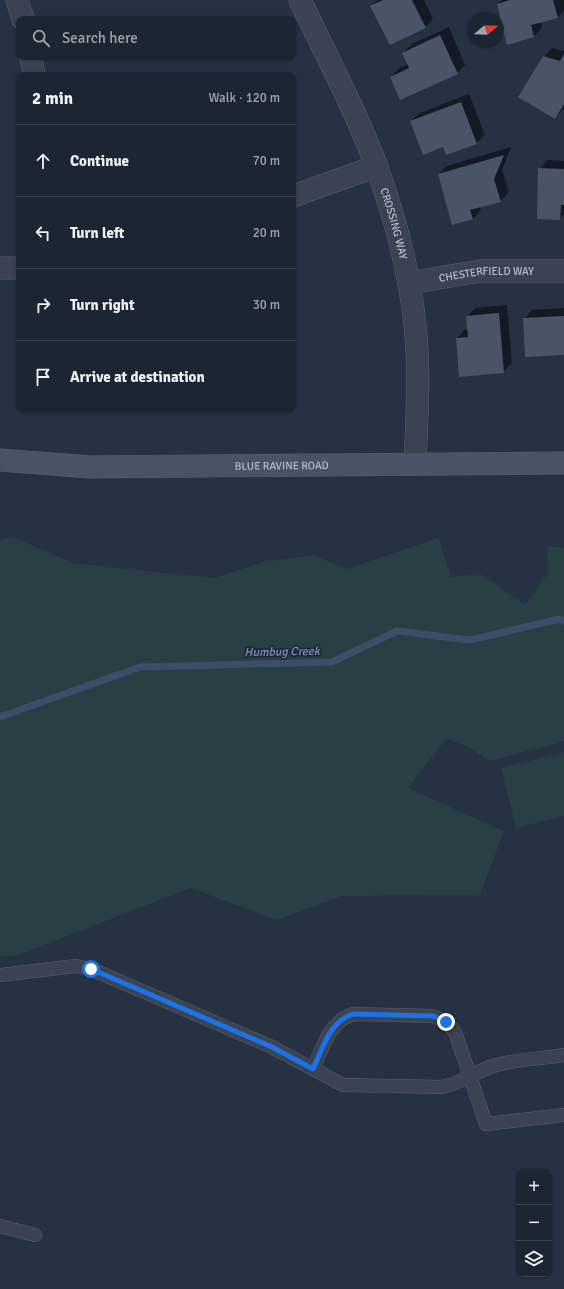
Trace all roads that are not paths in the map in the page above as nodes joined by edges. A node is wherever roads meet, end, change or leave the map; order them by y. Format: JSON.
{"nodes":[{"id":1,"x":17,"y":0,"type":"edge"},
{"id":2,"x":300,"y":0,"type":"edge"},
{"id":3,"x":22,"y":16,"type":"edge"},
{"id":4,"x":32,"y":60,"type":"edge"},
{"id":5,"x":34,"y":72,"type":"edge"},
{"id":6,"x":377,"y":166,"type":"junction"},
{"id":7,"x":296,"y":195,"type":"edge"},
{"id":8,"x":0,"y":268,"type":"edge"},
{"id":9,"x":16,"y":268,"type":"edge"},
{"id":10,"x":564,"y":271,"type":"edge"},
{"id":11,"x":409,"y":283,"type":"junction"},
{"id":12,"x":0,"y":460,"type":"edge"},
{"id":13,"x":564,"y":463,"type":"edge"},
{"id":14,"x":415,"y":464,"type":"junction"},
{"id":15,"x":0,"y":975,"type":"edge"},
{"id":16,"x":564,"y":1055,"type":"edge"},
{"id":17,"x":313,"y":1069,"type":"junction"},
{"id":18,"x":470,"y":1077,"type":"junction"},
{"id":19,"x":564,"y":1114,"type":"edge"},
{"id":20,"x":0,"y":1226,"type":"edge"},
{"id":21,"x":35,"y":1235,"type":"dead end"}],
"edges":[{"from":1,"to":3,"type":"street"},
{"from":2,"to":6,"type":"street","name":"CROSSING WAY"},
{"from":4,"to":5,"type":"street"},
{"from":6,"to":7,"type":"street"},
{"from":6,"to":11,"type":"street","name":"CROSSING WAY"},
{"from":8,"to":9,"type":"street"},
{"from":10,"to":11,"type":"street","name":"CHESTERFIELD WAY"},
{"from":11,"to":14,"type":"street","name":"CROSSING WAY"},
{"from":12,"to":14,"type":"main road","name":"BLUE RAVINE ROAD"},
{"from":13,"to":14,"type":"main road","name":"BLUE RAVINE ROAD"},
{"from":15,"to":17,"type":"lane"},
{"from":16,"to":18,"type":"lane"},
{"from":17,"to":18,"type":"lane"},
{"from":17,"to":18,"type":"lane"},
{"from":18,"to":19,"type":"lane"},
{"from":20,"to":21,"type":"lane"}]}
